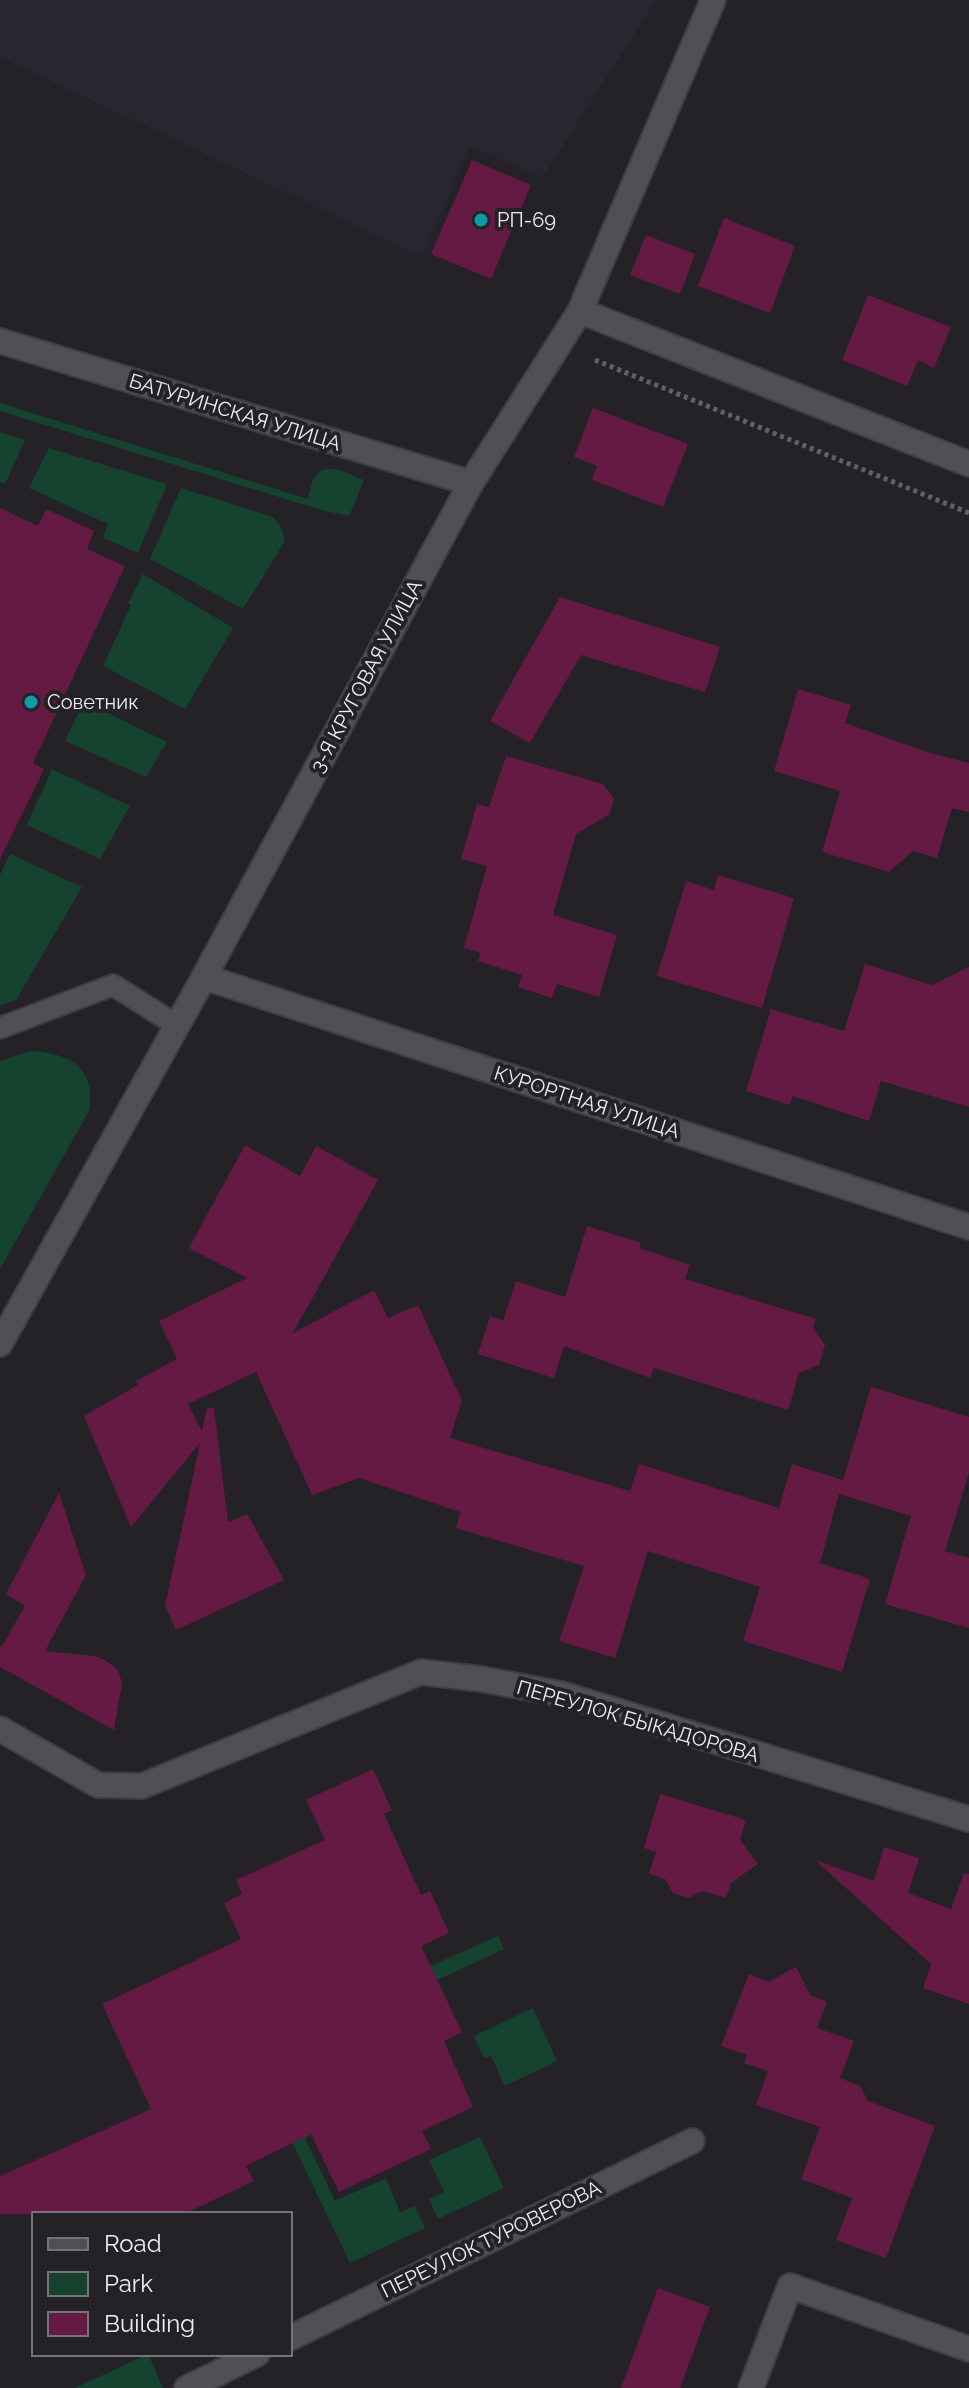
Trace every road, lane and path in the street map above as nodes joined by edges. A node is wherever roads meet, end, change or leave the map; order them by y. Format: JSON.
{"nodes":[{"id":1,"x":713,"y":0,"type":"edge"},
{"id":2,"x":580,"y":311,"type":"junction"},
{"id":3,"x":0,"y":341,"type":"edge"},
{"id":4,"x":595,"y":360,"type":"dead end"},
{"id":5,"x":969,"y":464,"type":"edge"},
{"id":6,"x":471,"y":483,"type":"junction"},
{"id":7,"x":969,"y":513,"type":"edge"},
{"id":8,"x":204,"y":977,"type":"junction"},
{"id":9,"x":176,"y":1025,"type":"junction"},
{"id":10,"x":0,"y":1028,"type":"edge"},
{"id":11,"x":969,"y":1227,"type":"edge"},
{"id":12,"x":0,"y":1344,"type":"edge"},
{"id":13,"x":0,"y":1729,"type":"edge"},
{"id":14,"x":969,"y":1819,"type":"edge"},
{"id":15,"x":692,"y":2141,"type":"dead end"},
{"id":16,"x":292,"y":2337,"type":"edge"},
{"id":17,"x":969,"y":2349,"type":"edge"},
{"id":18,"x":253,"y":2356,"type":"edge"},
{"id":19,"x":187,"y":2388,"type":"edge"},
{"id":20,"x":751,"y":2388,"type":"edge"}],
"edges":[{"from":1,"to":2,"type":"street","name":"3-Я КРУГОВАЯ УЛИЦА"},
{"from":2,"to":5,"type":"street"},
{"from":2,"to":6,"type":"street","name":"3-Я КРУГОВАЯ УЛИЦА"},
{"from":3,"to":6,"type":"street","name":"БАТУРИНСКАЯ УЛИЦА"},
{"from":4,"to":7,"type":"path"},
{"from":6,"to":8,"type":"street","name":"3-Я КРУГОВАЯ УЛИЦА"},
{"from":8,"to":9,"type":"street","name":"3-Я КРУГОВАЯ УЛИЦА"},
{"from":8,"to":11,"type":"street","name":"КУРОРТНАЯ УЛИЦА"},
{"from":9,"to":10,"type":"lane"},
{"from":9,"to":12,"type":"street","name":"3-Я КРУГОВАЯ УЛИЦА"},
{"from":13,"to":14,"type":"street","name":"ПЕРЕУЛОК БЫКАДОРОВА"},
{"from":15,"to":16,"type":"street","name":"ПЕРЕУЛОК ТУРОВЕРОВА"},
{"from":17,"to":20,"type":"street"},
{"from":18,"to":19,"type":"street"}]}
